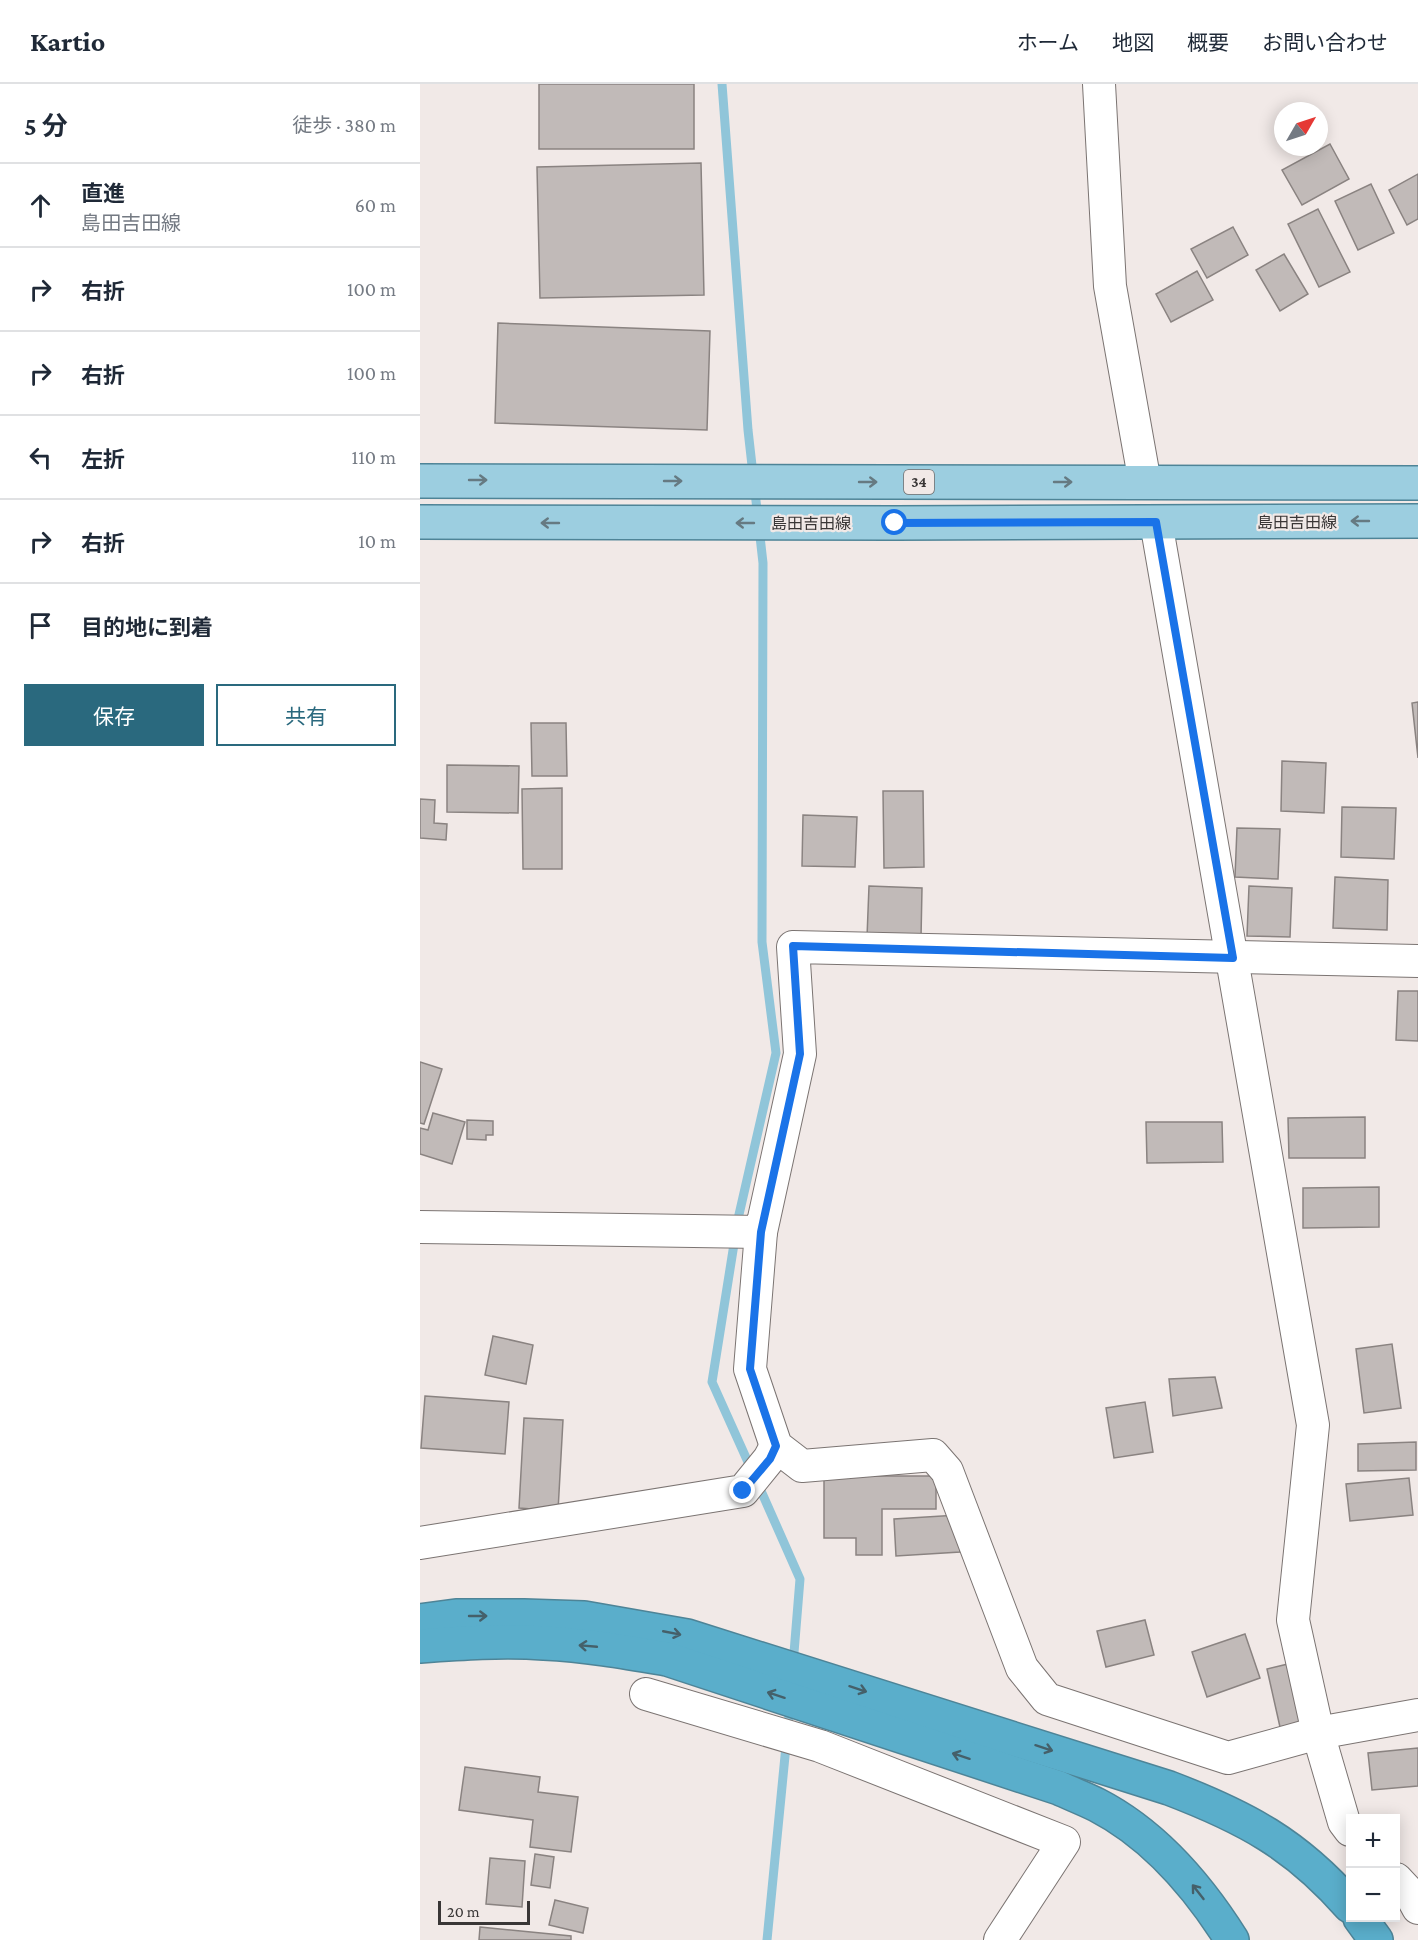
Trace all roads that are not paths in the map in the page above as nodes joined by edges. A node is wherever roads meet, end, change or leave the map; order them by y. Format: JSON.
{"nodes":[{"id":1,"x":1100,"y":84,"type":"edge"},
{"id":2,"x":420,"y":481,"type":"edge"},
{"id":3,"x":1145,"y":483,"type":"junction"},
{"id":4,"x":1418,"y":483,"type":"edge"},
{"id":5,"x":1418,"y":521,"type":"edge"},
{"id":6,"x":420,"y":522,"type":"edge"},
{"id":7,"x":1156,"y":522,"type":"junction"},
{"id":8,"x":1233,"y":958,"type":"junction"},
{"id":9,"x":1418,"y":961,"type":"edge"},
{"id":10,"x":420,"y":1227,"type":"edge"},
{"id":11,"x":761,"y":1232,"type":"junction"},
{"id":12,"x":773,"y":1453,"type":"junction"},
{"id":13,"x":420,"y":1543,"type":"edge"},
{"id":14,"x":420,"y":1622,"type":"edge"},
{"id":15,"x":420,"y":1646,"type":"edge"},
{"id":16,"x":646,"y":1694,"type":"dead end"},
{"id":17,"x":1418,"y":1715,"type":"edge"},
{"id":18,"x":1318,"y":1733,"type":"junction"},
{"id":19,"x":1346,"y":1825,"type":"edge"},
{"id":20,"x":1400,"y":1884,"type":"edge"},
{"id":21,"x":1346,"y":1901,"type":"edge"},
{"id":22,"x":1418,"y":1908,"type":"edge"},
{"id":23,"x":1363,"y":1922,"type":"edge"},
{"id":24,"x":1000,"y":1940,"type":"edge"},
{"id":25,"x":1232,"y":1940,"type":"edge"},
{"id":26,"x":1376,"y":1940,"type":"edge"}],
"edges":[{"from":1,"to":3,"type":"street"},
{"from":2,"to":3,"type":"main road","number":"34","one_way":true},
{"from":3,"to":4,"type":"main road","number":"34"},
{"from":5,"to":7,"type":"main road","name":"島田吉田線","one_way":true},
{"from":7,"to":6,"type":"main road","name":"島田吉田線","one_way":true},
{"from":7,"to":8,"type":"street"},
{"from":8,"to":9,"type":"street"},
{"from":8,"to":11,"type":"street"},
{"from":8,"to":18,"type":"street"},
{"from":10,"to":11,"type":"street"},
{"from":11,"to":12,"type":"street"},
{"from":12,"to":13,"type":"street"},
{"from":12,"to":18,"type":"street"},
{"from":14,"to":21,"type":"highway","one_way":true},
{"from":25,"to":15,"type":"highway","one_way":true},
{"from":16,"to":24,"type":"street"},
{"from":17,"to":18,"type":"street"},
{"from":18,"to":19,"type":"street"},
{"from":20,"to":22,"type":"street"},
{"from":23,"to":26,"type":"highway"}]}
